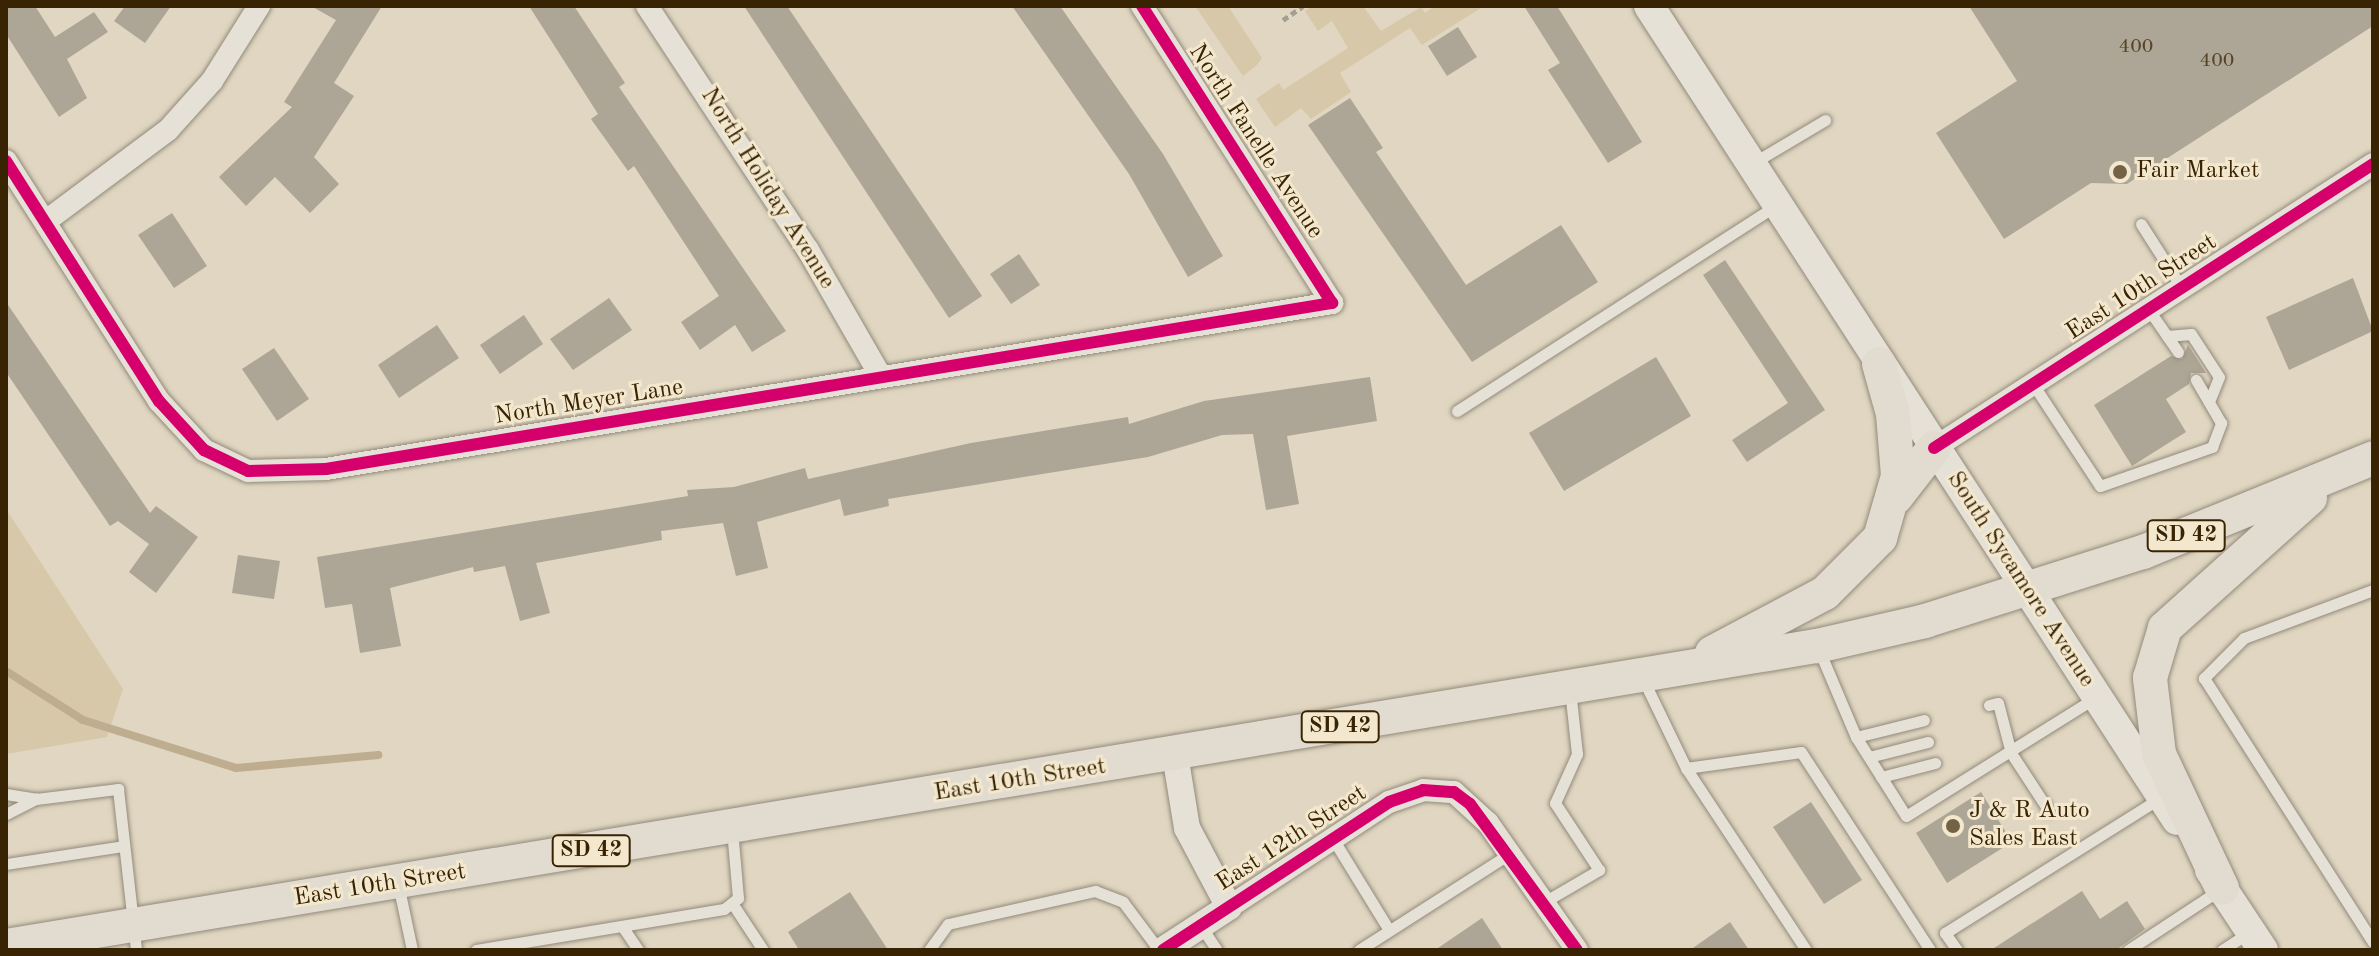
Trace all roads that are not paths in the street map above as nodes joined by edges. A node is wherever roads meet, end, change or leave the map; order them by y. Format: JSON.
{"nodes":[{"id":1,"x":259,"y":6,"type":"edge"},
{"id":2,"x":647,"y":6,"type":"edge"},
{"id":3,"x":1142,"y":6,"type":"edge"},
{"id":4,"x":1649,"y":6,"type":"edge"},
{"id":5,"x":1825,"y":120,"type":"dead end"},
{"id":6,"x":6,"y":161,"type":"edge"},
{"id":7,"x":1749,"y":166,"type":"junction"},
{"id":8,"x":2370,"y":174,"type":"edge"},
{"id":9,"x":1775,"y":206,"type":"junction"},
{"id":10,"x":46,"y":221,"type":"junction"},
{"id":11,"x":2141,"y":224,"type":"dead end"},
{"id":12,"x":2182,"y":288,"type":"junction"},
{"id":13,"x":1332,"y":303,"type":"joint"},
{"id":14,"x":2149,"y":310,"type":"junction"},
{"id":15,"x":2167,"y":336,"type":"junction"},
{"id":16,"x":2178,"y":352,"type":"dead end"},
{"id":17,"x":1879,"y":364,"type":"junction"},
{"id":18,"x":881,"y":377,"type":"junction"},
{"id":19,"x":2196,"y":380,"type":"dead end"},
{"id":20,"x":2033,"y":384,"type":"junction"},
{"id":21,"x":2209,"y":402,"type":"junction"},
{"id":22,"x":1457,"y":411,"type":"dead end"},
{"id":23,"x":1934,"y":448,"type":"junction"},
{"id":24,"x":2373,"y":458,"type":"edge"},
{"id":25,"x":2341,"y":473,"type":"junction"},
{"id":26,"x":1896,"y":497,"type":"junction"},
{"id":27,"x":2373,"y":590,"type":"edge"},
{"id":28,"x":2028,"y":591,"type":"junction"},
{"id":29,"x":1817,"y":646,"type":"junction"},
{"id":30,"x":1679,"y":670,"type":"junction"},
{"id":31,"x":1642,"y":676,"type":"junction"},
{"id":32,"x":1569,"y":688,"type":"junction"},
{"id":33,"x":2097,"y":697,"type":"junction"},
{"id":34,"x":1989,"y":705,"type":"dead end"},
{"id":35,"x":1924,"y":720,"type":"dead end"},
{"id":36,"x":1856,"y":737,"type":"junction"},
{"id":37,"x":1928,"y":742,"type":"dead end"},
{"id":38,"x":2006,"y":748,"type":"junction"},
{"id":39,"x":1175,"y":755,"type":"junction"},
{"id":40,"x":1869,"y":757,"type":"junction"},
{"id":41,"x":1971,"y":761,"type":"dead end"},
{"id":42,"x":1935,"y":763,"type":"dead end"},
{"id":43,"x":1686,"y":768,"type":"junction"},
{"id":44,"x":1974,"y":774,"type":"junction"},
{"id":45,"x":1881,"y":777,"type":"junction"},
{"id":46,"x":6,"y":794,"type":"edge"},
{"id":47,"x":2162,"y":797,"type":"junction"},
{"id":48,"x":36,"y":799,"type":"junction"},
{"id":49,"x":2049,"y":811,"type":"dead end"},
{"id":50,"x":6,"y":814,"type":"edge"},
{"id":51,"x":732,"y":828,"type":"junction"},
{"id":52,"x":1333,"y":839,"type":"junction"},
{"id":53,"x":124,"y":846,"type":"junction"},
{"id":54,"x":1509,"y":854,"type":"junction"},
{"id":55,"x":6,"y":864,"type":"edge"},
{"id":56,"x":398,"y":883,"type":"junction"},
{"id":57,"x":2222,"y":888,"type":"junction"},
{"id":58,"x":1544,"y":902,"type":"junction"},
{"id":59,"x":732,"y":903,"type":"junction"},
{"id":60,"x":1229,"y":907,"type":"junction"},
{"id":61,"x":1200,"y":925,"type":"junction"},
{"id":62,"x":622,"y":926,"type":"junction"},
{"id":63,"x":1389,"y":930,"type":"junction"},
{"id":64,"x":134,"y":938,"type":"edge"},
{"id":65,"x":2257,"y":941,"type":"edge"},
{"id":66,"x":2373,"y":942,"type":"edge"},
{"id":67,"x":6,"y":946,"type":"edge"},
{"id":68,"x":515,"y":947,"type":"edge"},
{"id":69,"x":1575,"y":949,"type":"edge"},
{"id":70,"x":412,"y":950,"type":"edge"},
{"id":71,"x":476,"y":950,"type":"edge"},
{"id":72,"x":638,"y":950,"type":"edge"},
{"id":73,"x":763,"y":950,"type":"edge"},
{"id":74,"x":929,"y":950,"type":"edge"},
{"id":75,"x":1161,"y":950,"type":"edge"},
{"id":76,"x":1217,"y":950,"type":"edge"},
{"id":77,"x":1359,"y":950,"type":"edge"},
{"id":78,"x":1806,"y":950,"type":"edge"},
{"id":79,"x":1930,"y":950,"type":"edge"},
{"id":80,"x":1957,"y":950,"type":"edge"},
{"id":81,"x":2128,"y":950,"type":"edge"},
{"id":82,"x":2222,"y":950,"type":"edge"}],
"edges":[{"from":1,"to":10,"type":"street"},
{"from":2,"to":18,"type":"street","name":"North Holiday Avenue"},
{"from":3,"to":13,"type":"street","name":"North Fanelle Avenue"},
{"from":4,"to":7,"type":"main road","name":"South Sycamore Avenue"},
{"from":5,"to":7,"type":"lane"},
{"from":6,"to":10,"type":"street","name":"North Meyer Lane"},
{"from":7,"to":9,"type":"main road","name":"South Sycamore Avenue"},
{"from":8,"to":12,"type":"street","name":"East 10th Street"},
{"from":9,"to":17,"type":"main road","name":"South Sycamore Avenue"},
{"from":9,"to":22,"type":"lane"},
{"from":10,"to":18,"type":"street","name":"North Meyer Lane"},
{"from":11,"to":12,"type":"lane"},
{"from":12,"to":14,"type":"street","name":"East 10th Street"},
{"from":13,"to":18,"type":"street","name":"North Meyer Lane"},
{"from":14,"to":15,"type":"lane"},
{"from":14,"to":20,"type":"street","name":"East 10th Street"},
{"from":15,"to":16,"type":"lane"},
{"from":15,"to":21,"type":"lane"},
{"from":17,"to":23,"type":"main road","name":"South Sycamore Avenue"},
{"from":17,"to":26,"type":"main road"},
{"from":19,"to":21,"type":"lane"},
{"from":20,"to":21,"type":"lane"},
{"from":20,"to":23,"type":"street","name":"East 10th Street"},
{"from":23,"to":26,"type":"main road"},
{"from":23,"to":28,"type":"main road","name":"South Sycamore Avenue"},
{"from":24,"to":25,"type":"main road","number":"SD 42"},
{"from":25,"to":28,"type":"main road","number":"SD 42"},
{"from":25,"to":57,"type":"main road"},
{"from":26,"to":30,"type":"main road"},
{"from":27,"to":66,"type":"lane"},
{"from":28,"to":29,"type":"main road","name":"East 10th Street","number":"SD 42"},
{"from":28,"to":33,"type":"main road","name":"South Sycamore Avenue"},
{"from":29,"to":30,"type":"main road","name":"East 10th Street","number":"SD 42"},
{"from":29,"to":36,"type":"lane"},
{"from":30,"to":31,"type":"main road","name":"East 10th Street","number":"SD 42"},
{"from":31,"to":32,"type":"main road","name":"East 10th Street","number":"SD 42"},
{"from":31,"to":43,"type":"lane"},
{"from":32,"to":39,"type":"main road","name":"East 10th Street","number":"SD 42"},
{"from":32,"to":58,"type":"lane"},
{"from":33,"to":38,"type":"lane"},
{"from":33,"to":47,"type":"main road","name":"South Sycamore Avenue"},
{"from":34,"to":38,"type":"lane"},
{"from":35,"to":36,"type":"lane"},
{"from":36,"to":40,"type":"lane"},
{"from":37,"to":40,"type":"lane"},
{"from":38,"to":44,"type":"lane"},
{"from":38,"to":49,"type":"lane"},
{"from":39,"to":51,"type":"main road","name":"East 10th Street","number":"SD 42"},
{"from":39,"to":60,"type":"street","name":"East 12th Street"},
{"from":40,"to":45,"type":"lane"},
{"from":41,"to":44,"type":"lane"},
{"from":42,"to":45,"type":"lane"},
{"from":43,"to":78,"type":"lane"},
{"from":43,"to":79,"type":"lane"},
{"from":44,"to":45,"type":"lane"},
{"from":46,"to":48,"type":"lane"},
{"from":47,"to":57,"type":"main road","name":"South Sycamore Avenue"},
{"from":47,"to":80,"type":"lane"},
{"from":48,"to":50,"type":"lane"},
{"from":48,"to":53,"type":"lane"},
{"from":51,"to":56,"type":"main road","name":"East 10th Street","number":"SD 42"},
{"from":51,"to":59,"type":"lane"},
{"from":52,"to":54,"type":"street","name":"East 12th Street"},
{"from":52,"to":60,"type":"street","name":"East 12th Street"},
{"from":52,"to":63,"type":"lane"},
{"from":53,"to":55,"type":"lane"},
{"from":53,"to":64,"type":"lane"},
{"from":54,"to":58,"type":"street"},
{"from":54,"to":63,"type":"lane"},
{"from":56,"to":64,"type":"main road","name":"East 10th Street","number":"SD 42"},
{"from":56,"to":70,"type":"lane"},
{"from":57,"to":65,"type":"main road","name":"South Sycamore Avenue"},
{"from":57,"to":81,"type":"lane"},
{"from":58,"to":69,"type":"street"},
{"from":59,"to":62,"type":"lane"},
{"from":59,"to":73,"type":"lane"},
{"from":60,"to":61,"type":"street","name":"East 12th Street"},
{"from":61,"to":75,"type":"street","name":"East 12th Street"},
{"from":61,"to":76,"type":"lane"},
{"from":62,"to":68,"type":"lane"},
{"from":62,"to":72,"type":"lane"},
{"from":63,"to":77,"type":"lane"},
{"from":64,"to":67,"type":"main road","name":"East 10th Street","number":"SD 42"},
{"from":65,"to":82,"type":"lane"},
{"from":68,"to":71,"type":"lane"},
{"from":74,"to":75,"type":"lane"}]}
